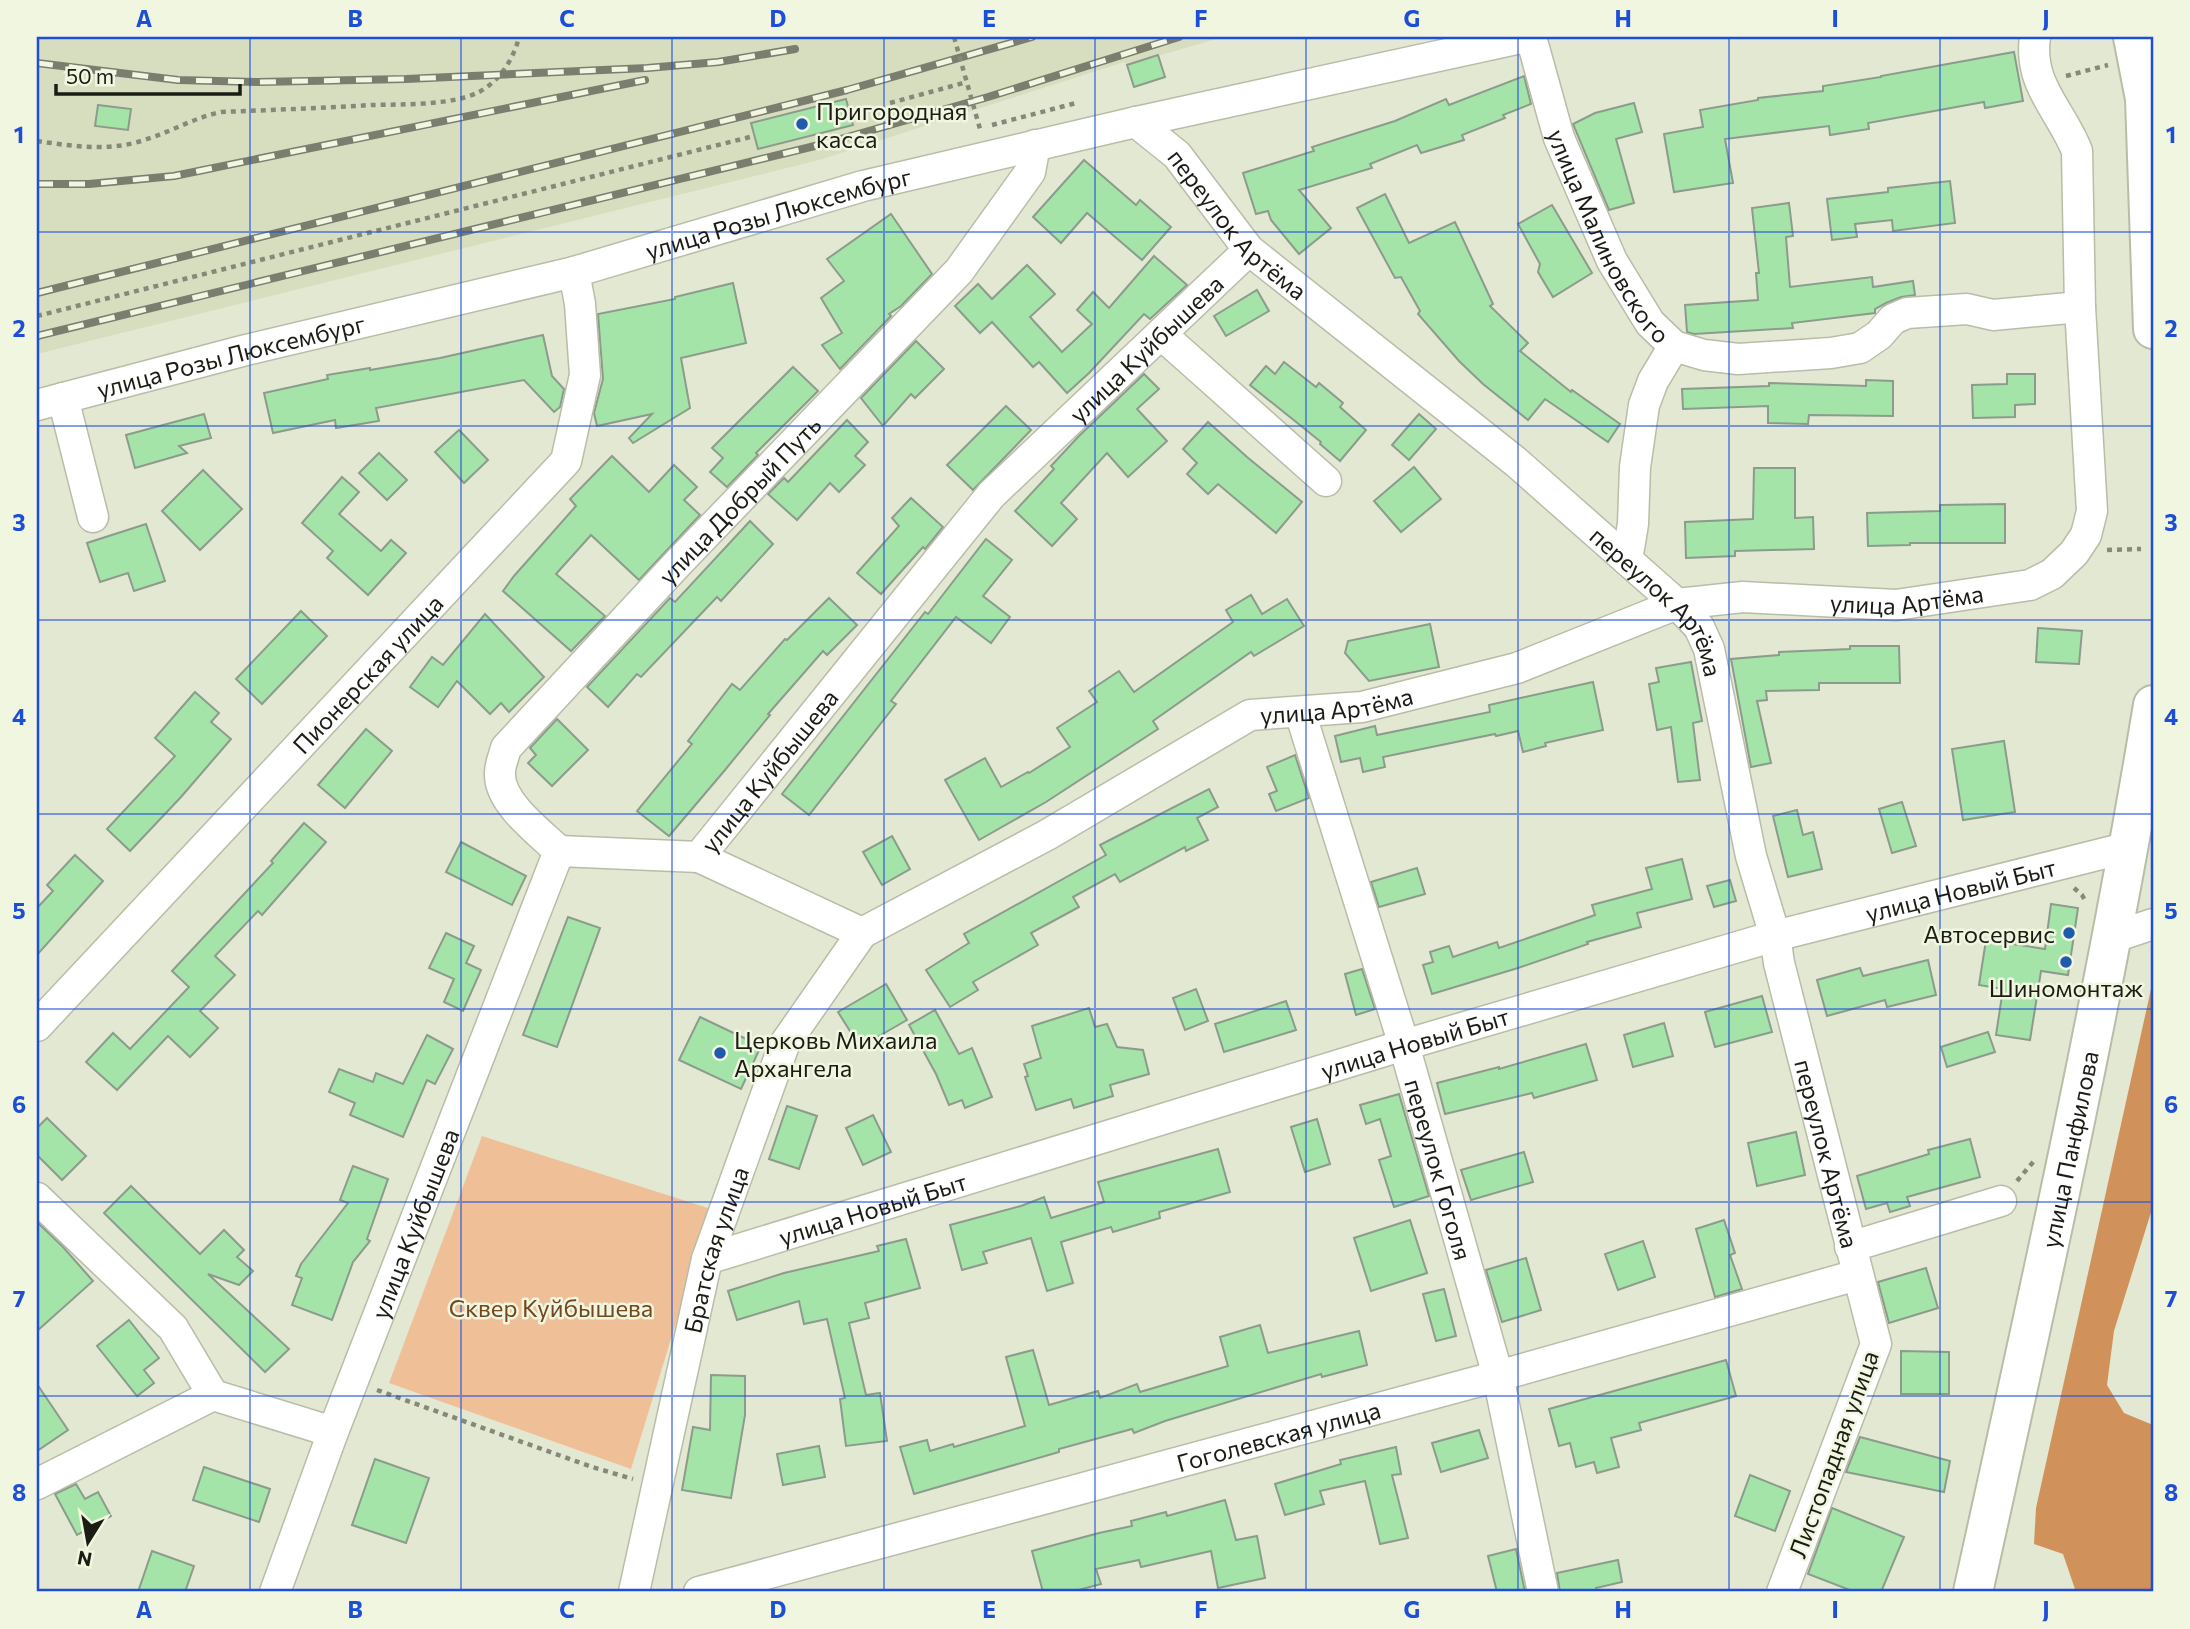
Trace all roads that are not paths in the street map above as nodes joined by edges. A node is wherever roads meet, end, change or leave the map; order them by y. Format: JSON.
{"nodes":[{"id":1,"x":1525,"y":37,"type":"edge"},
{"id":2,"x":1531,"y":37,"type":"edge"},
{"id":3,"x":2035,"y":37,"type":"edge"},
{"id":4,"x":2128,"y":49,"type":"edge"},
{"id":5,"x":1136,"y":122,"type":"junction"},
{"id":6,"x":1035,"y":145,"type":"junction"},
{"id":7,"x":1249,"y":250,"type":"junction"},
{"id":8,"x":574,"y":272,"type":"junction"},
{"id":9,"x":2080,"y":307,"type":"junction"},
{"id":10,"x":2153,"y":329,"type":"edge"},
{"id":11,"x":1162,"y":335,"type":"junction"},
{"id":12,"x":1674,"y":346,"type":"junction"},
{"id":13,"x":50,"y":402,"type":"edge"},
{"id":14,"x":1326,"y":481,"type":"dead end"},
{"id":15,"x":93,"y":517,"type":"dead end"},
{"id":16,"x":1627,"y":560,"type":"junction"},
{"id":17,"x":1677,"y":604,"type":"junction"},
{"id":18,"x":2153,"y":705,"type":"edge"},
{"id":19,"x":1300,"y":712,"type":"junction"},
{"id":20,"x":2129,"y":847,"type":"junction"},
{"id":21,"x":559,"y":850,"type":"junction"},
{"id":22,"x":699,"y":857,"type":"junction"},
{"id":23,"x":2153,"y":924,"type":"edge"},
{"id":24,"x":862,"y":933,"type":"junction"},
{"id":25,"x":1774,"y":936,"type":"junction"},
{"id":26,"x":2111,"y":938,"type":"junction"},
{"id":27,"x":37,"y":1027,"type":"edge"},
{"id":28,"x":1404,"y":1045,"type":"junction"},
{"id":29,"x":37,"y":1198,"type":"edge"},
{"id":30,"x":2001,"y":1201,"type":"road end"},
{"id":31,"x":708,"y":1259,"type":"junction"},
{"id":32,"x":1854,"y":1261,"type":"junction"},
{"id":33,"x":1498,"y":1376,"type":"junction"},
{"id":34,"x":214,"y":1395,"type":"junction"},
{"id":35,"x":333,"y":1432,"type":"junction"},
{"id":36,"x":37,"y":1484,"type":"edge"},
{"id":37,"x":275,"y":1592,"type":"edge"},
{"id":38,"x":634,"y":1592,"type":"edge"},
{"id":39,"x":699,"y":1592,"type":"edge"},
{"id":40,"x":1543,"y":1592,"type":"edge"},
{"id":41,"x":1782,"y":1592,"type":"edge"},
{"id":42,"x":1973,"y":1592,"type":"edge"}],
"edges":[{"from":1,"to":5,"type":"street","name":"улица Розы Люксембург"},
{"from":2,"to":12,"type":"street","name":"улица Малиновского"},
{"from":3,"to":9,"type":"street"},
{"from":4,"to":10,"type":"main road"},
{"from":5,"to":6,"type":"street","name":"улица Розы Люксембург"},
{"from":5,"to":7,"type":"street","name":"переулок Артёма"},
{"from":6,"to":8,"type":"street","name":"улица Розы Люксембург"},
{"from":6,"to":21,"type":"street","name":"улица Добрый Путь"},
{"from":7,"to":11,"type":"street","name":"улица Куйбышева"},
{"from":7,"to":16,"type":"street","name":"переулок Артёма"},
{"from":8,"to":13,"type":"street","name":"улица Розы Люксембург"},
{"from":8,"to":27,"type":"street","name":"Пионерская улица"},
{"from":9,"to":12,"type":"street","name":"улица Малиновского"},
{"from":9,"to":17,"type":"street","name":"улица Артёма"},
{"from":11,"to":14,"type":"street"},
{"from":11,"to":22,"type":"street","name":"улица Куйбышева"},
{"from":12,"to":16,"type":"street"},
{"from":13,"to":15,"type":"street"},
{"from":16,"to":17,"type":"street","name":"переулок Артёма"},
{"from":17,"to":19,"type":"street","name":"улица Артёма"},
{"from":17,"to":25,"type":"street","name":"переулок Артёма"},
{"from":18,"to":20,"type":"main road","name":"улица Панфилова"},
{"from":19,"to":24,"type":"street","name":"улица Артёма"},
{"from":19,"to":28,"type":"street","name":"переулок Гоголя"},
{"from":20,"to":25,"type":"street","name":"улица Новый Быт"},
{"from":20,"to":26,"type":"main road","name":"улица Панфилова"},
{"from":21,"to":22,"type":"street","name":"улица Куйбышева"},
{"from":21,"to":35,"type":"street","name":"улица Куйбышева"},
{"from":22,"to":24,"type":"street"},
{"from":23,"to":26,"type":"street"},
{"from":24,"to":31,"type":"street","name":"Братская улица"},
{"from":25,"to":28,"type":"street","name":"улица Новый Быт"},
{"from":25,"to":32,"type":"street","name":"переулок Артёма"},
{"from":26,"to":42,"type":"main road","name":"улица Панфилова"},
{"from":28,"to":31,"type":"street","name":"улица Новый Быт"},
{"from":28,"to":33,"type":"street","name":"переулок Гоголя"},
{"from":29,"to":34,"type":"street"},
{"from":30,"to":32,"type":"street","name":"Гоголевская улица"},
{"from":31,"to":38,"type":"street","name":"Братская улица"},
{"from":32,"to":33,"type":"street","name":"Гоголевская улица"},
{"from":32,"to":41,"type":"street","name":"Листопадная улица"},
{"from":33,"to":39,"type":"street","name":"Гоголевская улица"},
{"from":33,"to":40,"type":"street","name":"переулок Гоголя"},
{"from":34,"to":35,"type":"street"},
{"from":34,"to":36,"type":"street"},
{"from":35,"to":37,"type":"street","name":"улица Куйбышева"}]}
